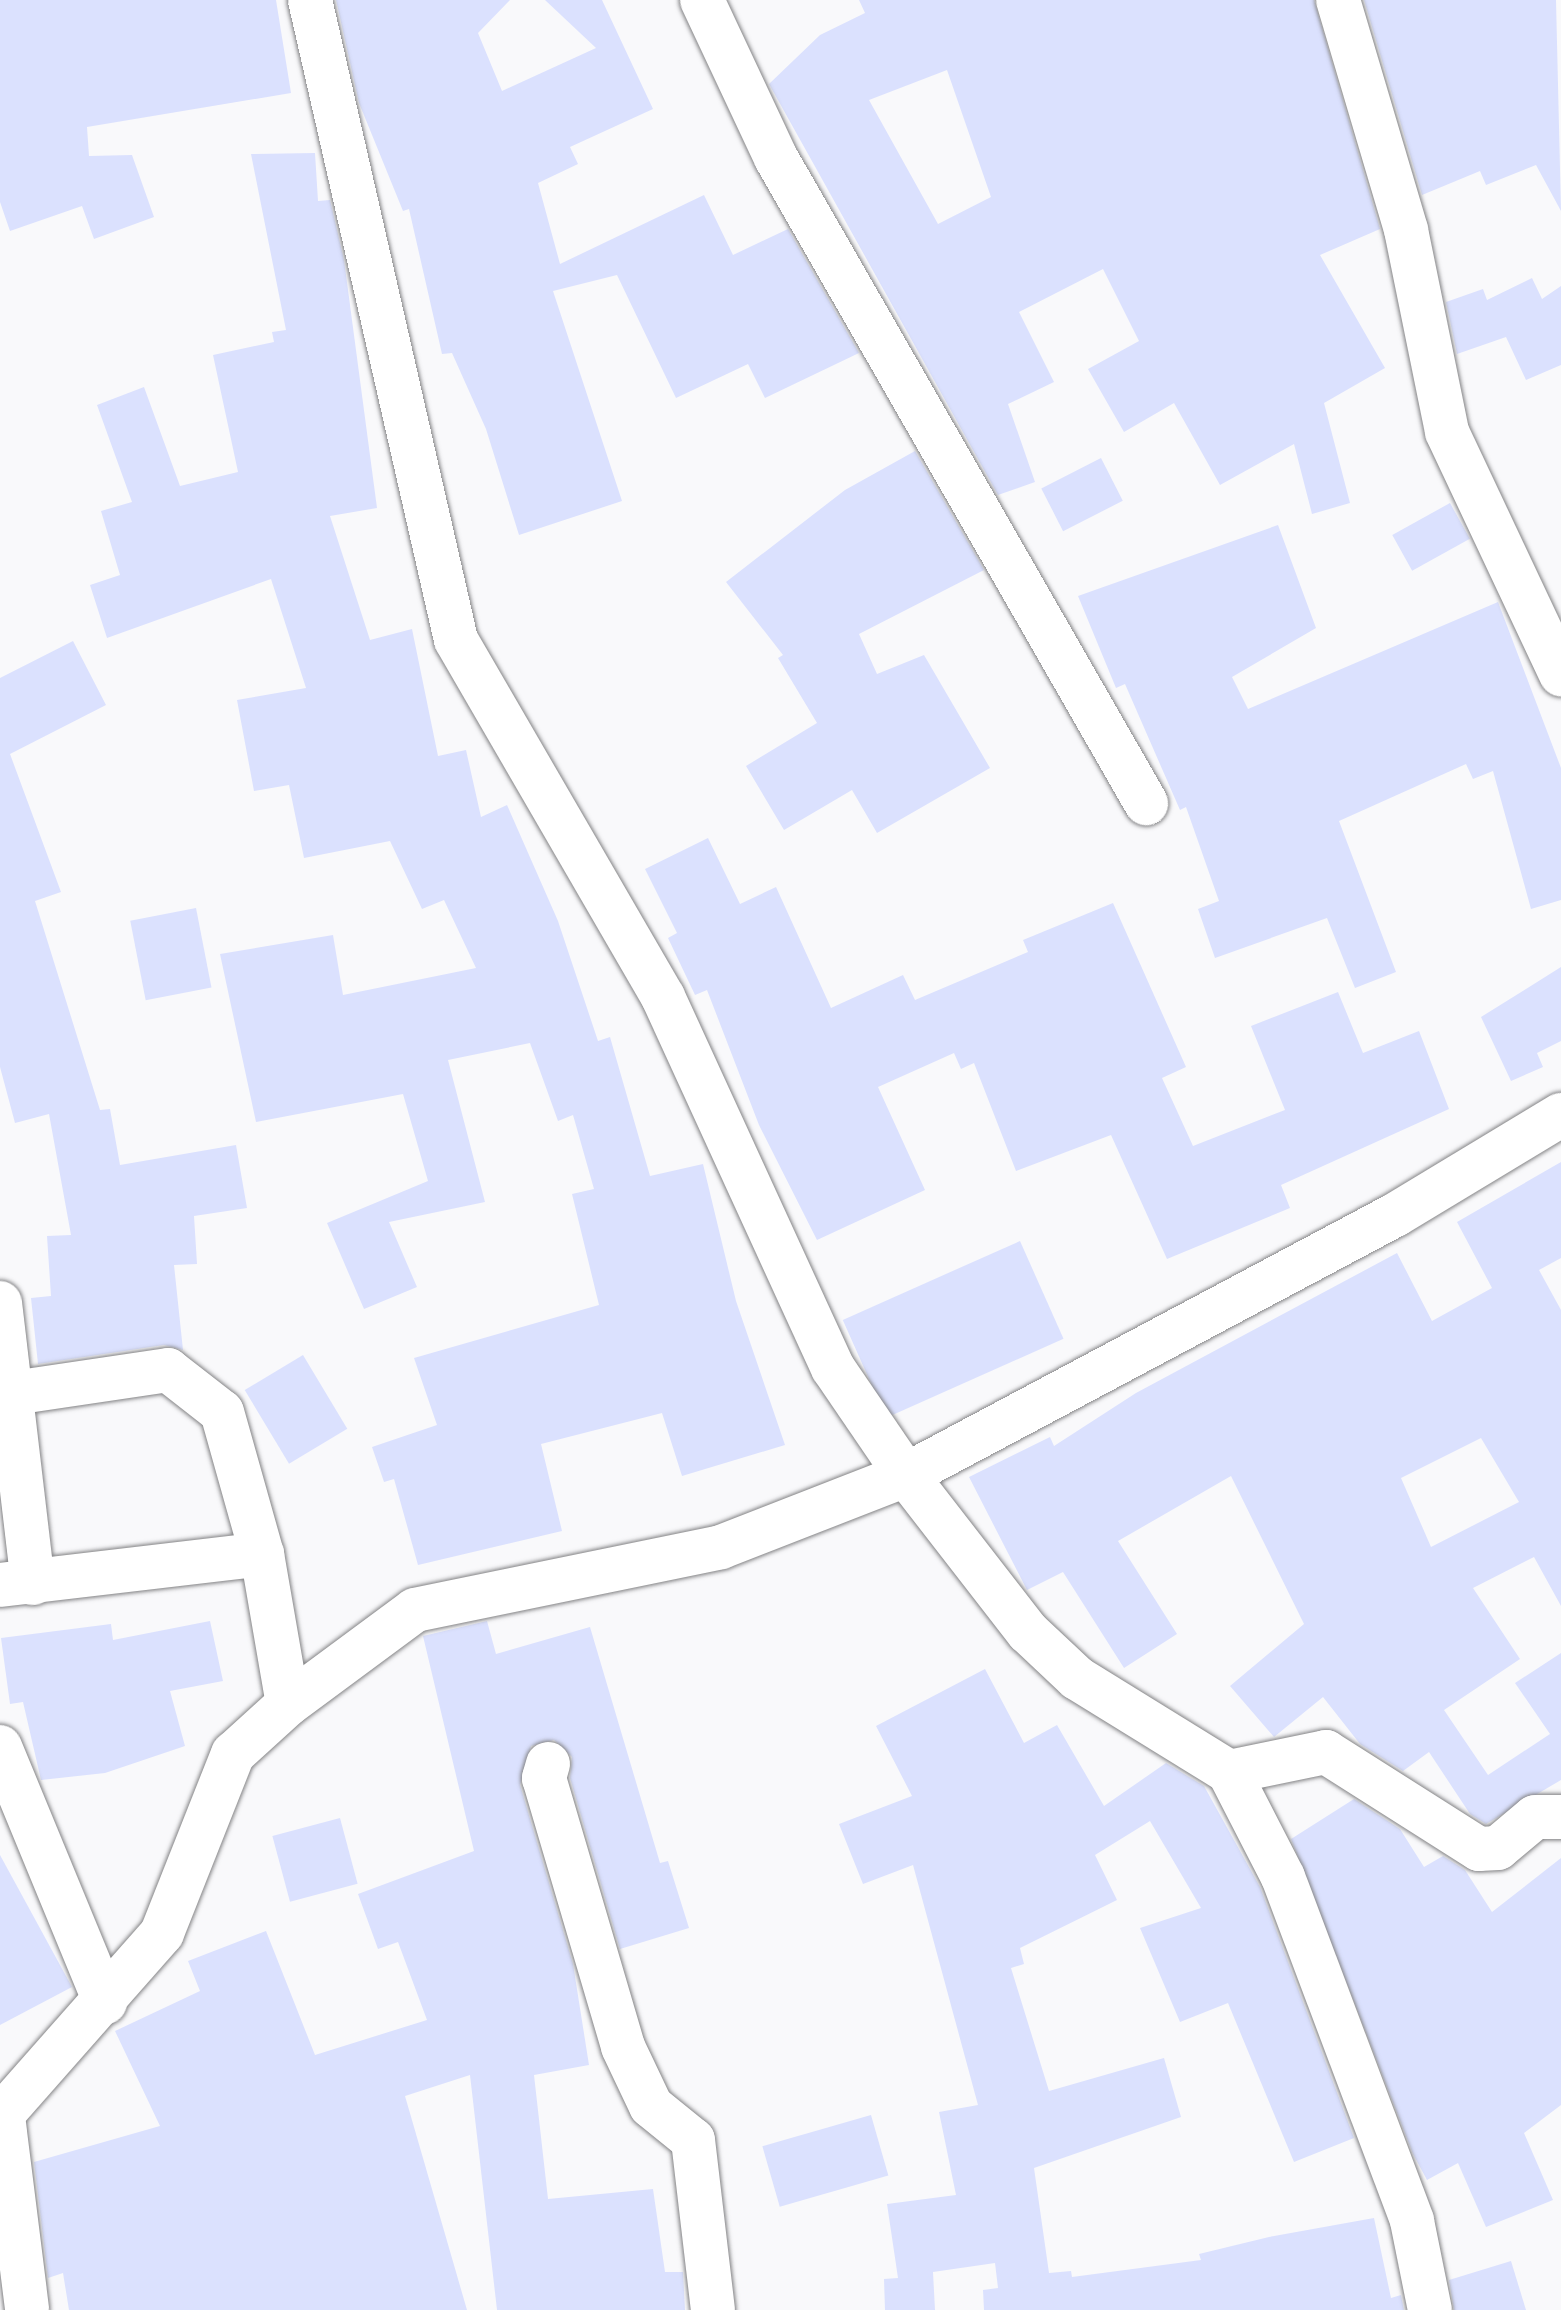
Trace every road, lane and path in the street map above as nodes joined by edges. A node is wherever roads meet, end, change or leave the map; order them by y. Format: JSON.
{"nodes":[{"id":1,"x":310,"y":0,"type":"edge"},
{"id":2,"x":702,"y":0,"type":"edge"},
{"id":3,"x":1338,"y":0,"type":"edge"},
{"id":4,"x":1561,"y":674,"type":"edge"},
{"id":5,"x":1146,"y":803,"type":"dead end"},
{"id":6,"x":1561,"y":1115,"type":"edge"},
{"id":7,"x":0,"y":1303,"type":"edge"},
{"id":8,"x":13,"y":1393,"type":"junction"},
{"id":9,"x":906,"y":1475,"type":"junction"},
{"id":10,"x":262,"y":1554,"type":"junction"},
{"id":11,"x":17,"y":1584,"type":"edge"},
{"id":12,"x":288,"y":1704,"type":"junction"},
{"id":13,"x":0,"y":1747,"type":"edge"},
{"id":14,"x":548,"y":1764,"type":"dead end"},
{"id":15,"x":1229,"y":1772,"type":"junction"},
{"id":16,"x":1561,"y":1817,"type":"edge"},
{"id":17,"x":105,"y":2002,"type":"junction"},
{"id":18,"x":1,"y":2117,"type":"edge"},
{"id":19,"x":27,"y":2310,"type":"edge"},
{"id":20,"x":713,"y":2310,"type":"edge"},
{"id":21,"x":1430,"y":2310,"type":"edge"}],
"edges":[{"from":1,"to":9,"type":"street"},
{"from":2,"to":5,"type":"street"},
{"from":3,"to":4,"type":"street"},
{"from":6,"to":9,"type":"street"},
{"from":7,"to":8,"type":"street"},
{"from":8,"to":10,"type":"street"},
{"from":8,"to":11,"type":"street"},
{"from":9,"to":12,"type":"street"},
{"from":9,"to":15,"type":"street"},
{"from":10,"to":11,"type":"street"},
{"from":10,"to":12,"type":"street"},
{"from":12,"to":17,"type":"street"},
{"from":13,"to":17,"type":"street"},
{"from":14,"to":20,"type":"street"},
{"from":15,"to":16,"type":"street"},
{"from":15,"to":21,"type":"street"},
{"from":17,"to":18,"type":"street"},
{"from":18,"to":19,"type":"street"}]}
